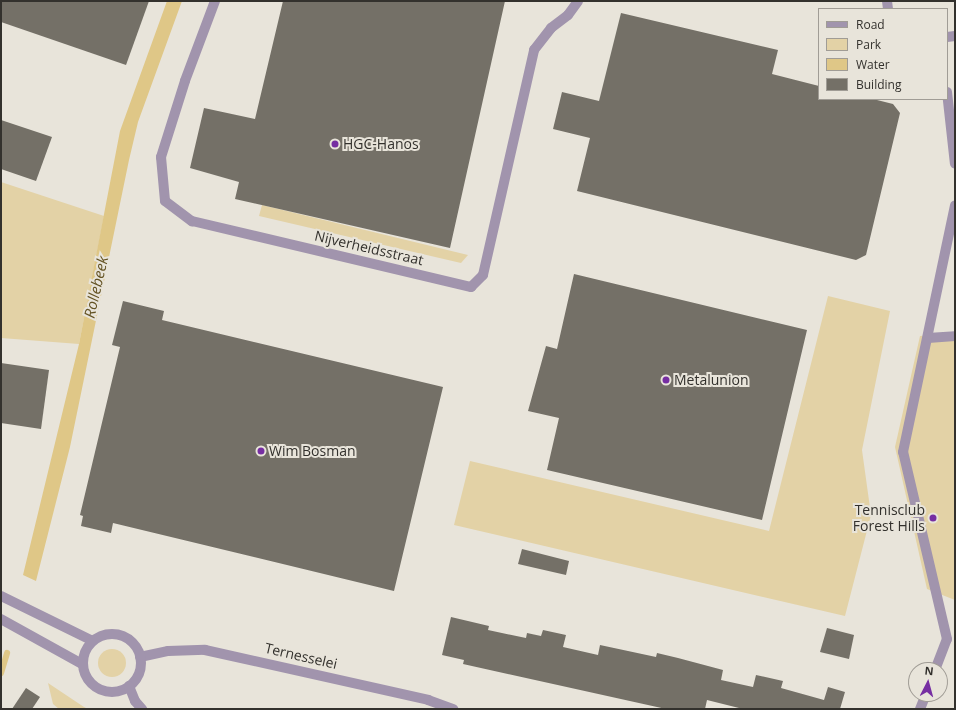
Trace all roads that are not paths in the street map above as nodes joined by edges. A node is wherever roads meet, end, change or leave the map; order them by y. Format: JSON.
{"nodes":[{"id":1,"x":215,"y":1,"type":"edge"},
{"id":2,"x":578,"y":1,"type":"edge"},
{"id":3,"x":948,"y":100,"type":"edge"},
{"id":4,"x":955,"y":164,"type":"edge"},
{"id":5,"x":955,"y":205,"type":"edge"},
{"id":6,"x":955,"y":336,"type":"edge"},
{"id":7,"x":928,"y":338,"type":"junction"},
{"id":8,"x":1,"y":596,"type":"edge"},
{"id":9,"x":1,"y":619,"type":"edge"},
{"id":10,"x":93,"y":640,"type":"junction"},
{"id":11,"x":140,"y":657,"type":"junction"},
{"id":12,"x":938,"y":662,"type":"edge"},
{"id":13,"x":82,"y":664,"type":"junction"},
{"id":14,"x":129,"y":686,"type":"junction"},
{"id":15,"x":142,"y":709,"type":"edge"},
{"id":16,"x":452,"y":709,"type":"edge"}],
"edges":[{"from":1,"to":2,"type":"street","name":"Nijverheidsstraat"},
{"from":3,"to":4,"type":"street"},
{"from":5,"to":7,"type":"street"},
{"from":6,"to":7,"type":"street"},
{"from":7,"to":12,"type":"street"},
{"from":8,"to":10,"type":"street"},
{"from":9,"to":13,"type":"street"},
{"from":10,"to":11,"type":"street"},
{"from":10,"to":13,"type":"street"},
{"from":11,"to":14,"type":"street"},
{"from":11,"to":16,"type":"street","name":"Ternesselei"},
{"from":13,"to":14,"type":"street"},
{"from":14,"to":15,"type":"street"}]}
